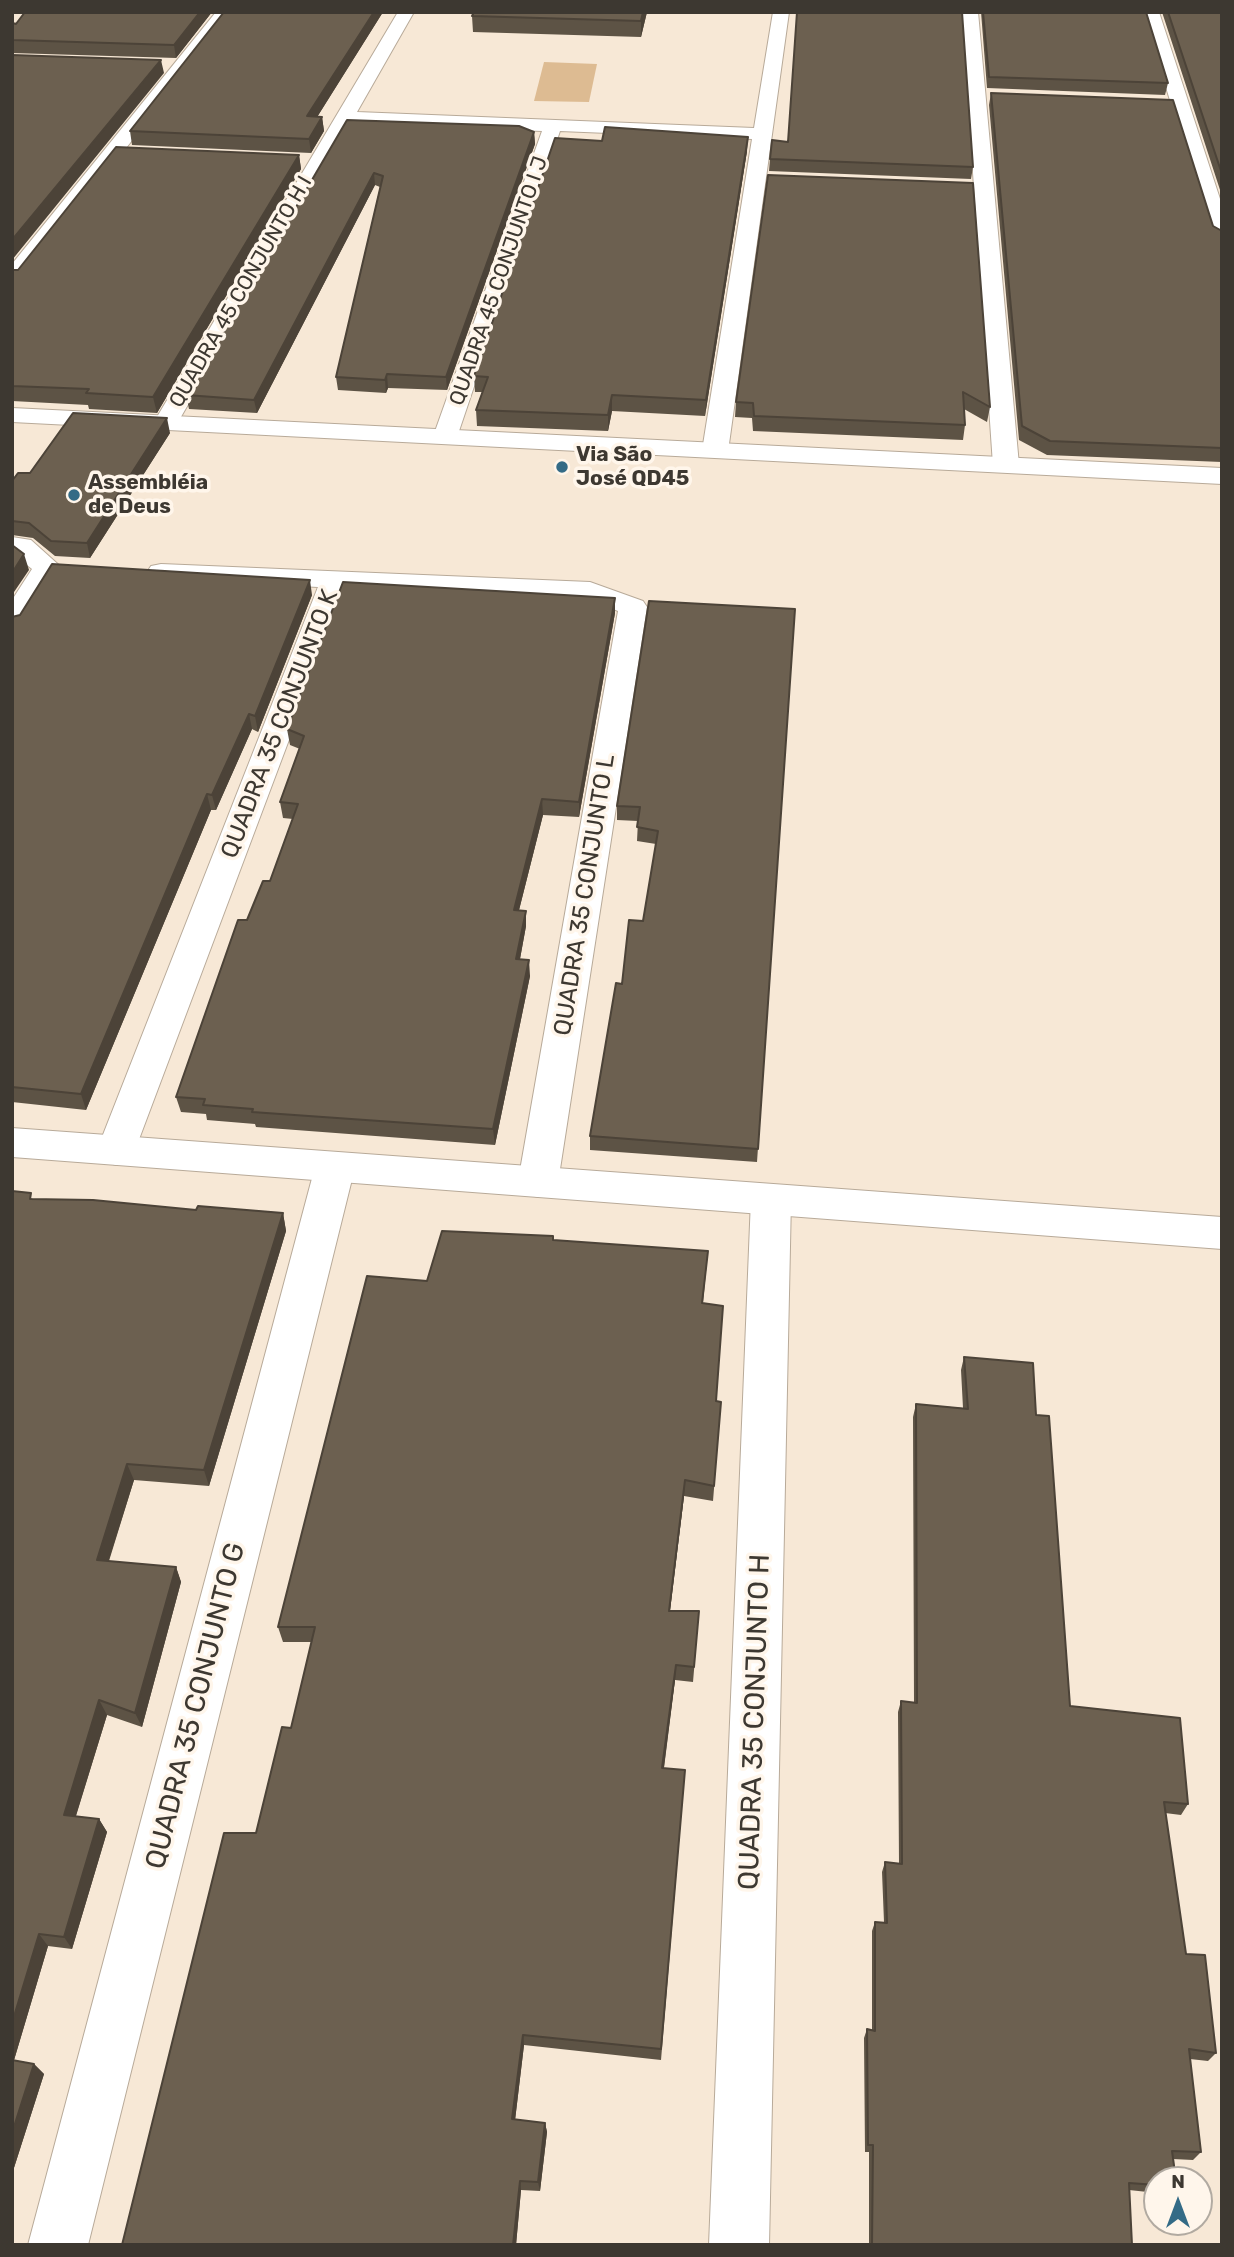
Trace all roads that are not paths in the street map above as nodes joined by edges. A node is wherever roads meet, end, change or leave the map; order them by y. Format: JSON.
{"nodes":[{"id":1,"x":225,"y":12,"type":"edge"},
{"id":2,"x":406,"y":12,"type":"edge"},
{"id":3,"x":781,"y":12,"type":"edge"},
{"id":4,"x":970,"y":12,"type":"edge"},
{"id":5,"x":1151,"y":12,"type":"edge"},
{"id":6,"x":156,"y":65,"type":"edge"},
{"id":7,"x":182,"y":66,"type":"junction"},
{"id":8,"x":344,"y":117,"type":"junction"},
{"id":9,"x":553,"y":125,"type":"junction"},
{"id":10,"x":761,"y":134,"type":"junction"},
{"id":11,"x":111,"y":152,"type":"junction"},
{"id":12,"x":139,"y":153,"type":"edge"},
{"id":13,"x":289,"y":161,"type":"edge"},
{"id":14,"x":317,"y":162,"type":"junction"},
{"id":15,"x":754,"y":180,"type":"junction"},
{"id":16,"x":781,"y":181,"type":"edge"},
{"id":17,"x":1222,"y":238,"type":"edge"},
{"id":18,"x":12,"y":278,"type":"edge"},
{"id":19,"x":12,"y":415,"type":"edge"},
{"id":20,"x":166,"y":422,"type":"junction"},
{"id":21,"x":445,"y":437,"type":"junction"},
{"id":22,"x":715,"y":451,"type":"junction"},
{"id":23,"x":1006,"y":465,"type":"junction"},
{"id":24,"x":1222,"y":476,"type":"edge"},
{"id":25,"x":12,"y":545,"type":"edge"},
{"id":26,"x":129,"y":570,"type":"edge"},
{"id":27,"x":335,"y":579,"type":"junction"},
{"id":28,"x":633,"y":607,"type":"joint"},
{"id":29,"x":12,"y":623,"type":"edge"},
{"id":30,"x":12,"y":1142,"type":"edge"},
{"id":31,"x":116,"y":1150,"type":"junction"},
{"id":32,"x":335,"y":1167,"type":"junction"},
{"id":33,"x":538,"y":1182,"type":"junction"},
{"id":34,"x":771,"y":1199,"type":"junction"},
{"id":35,"x":1222,"y":1233,"type":"edge"},
{"id":36,"x":58,"y":2245,"type":"edge"},
{"id":37,"x":739,"y":2245,"type":"edge"}],
"edges":[{"from":1,"to":7,"type":"street"},
{"from":2,"to":8,"type":"street","name":"QUADRA 45 CONJUNTO H I"},
{"from":3,"to":10,"type":"street"},
{"from":4,"to":23,"type":"street"},
{"from":5,"to":17,"type":"street"},
{"from":6,"to":7,"type":"street"},
{"from":7,"to":11,"type":"street"},
{"from":8,"to":9,"type":"street"},
{"from":8,"to":14,"type":"street","name":"QUADRA 45 CONJUNTO H I"},
{"from":9,"to":10,"type":"street"},
{"from":9,"to":21,"type":"street","name":"QUADRA 45 CONJUNTO I J"},
{"from":10,"to":15,"type":"street"},
{"from":11,"to":12,"type":"street"},
{"from":11,"to":18,"type":"street"},
{"from":13,"to":14,"type":"street"},
{"from":14,"to":20,"type":"street","name":"QUADRA 45 CONJUNTO H I"},
{"from":15,"to":16,"type":"street"},
{"from":15,"to":22,"type":"street"},
{"from":19,"to":20,"type":"street"},
{"from":20,"to":21,"type":"street"},
{"from":21,"to":22,"type":"street"},
{"from":22,"to":23,"type":"street"},
{"from":23,"to":24,"type":"street"},
{"from":25,"to":29,"type":"street"},
{"from":26,"to":27,"type":"street"},
{"from":27,"to":28,"type":"street","name":"QUADRA 35 CONJUNTO K"},
{"from":27,"to":31,"type":"street","name":"QUADRA 35 CONJUNTO K"},
{"from":28,"to":33,"type":"street","name":"QUADRA 35 CONJUNTO L"},
{"from":30,"to":31,"type":"street"},
{"from":31,"to":32,"type":"street"},
{"from":32,"to":33,"type":"street"},
{"from":32,"to":36,"type":"street","name":"QUADRA 35 CONJUNTO G"},
{"from":33,"to":34,"type":"street"},
{"from":34,"to":35,"type":"street"},
{"from":34,"to":37,"type":"street","name":"QUADRA 35 CONJUNTO H"}]}
